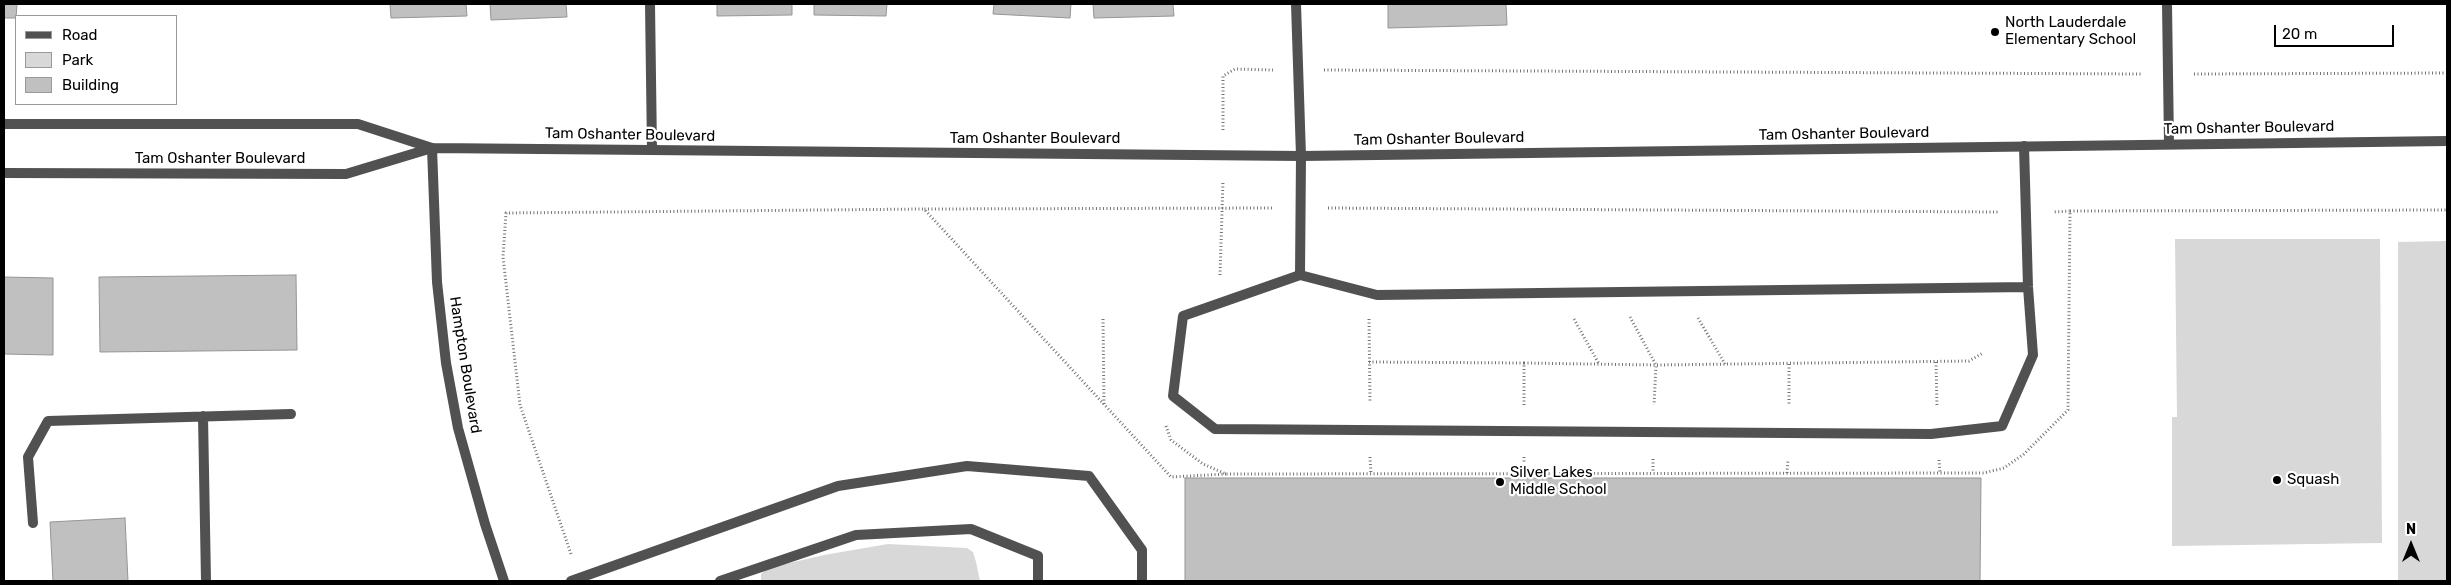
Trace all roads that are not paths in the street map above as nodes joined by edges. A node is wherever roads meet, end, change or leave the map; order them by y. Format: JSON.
{"nodes":[{"id":1,"x":650,"y":4,"type":"edge"},
{"id":2,"x":1296,"y":4,"type":"edge"},
{"id":3,"x":2167,"y":4,"type":"edge"},
{"id":4,"x":4,"y":124,"type":"edge"},
{"id":5,"x":2447,"y":141,"type":"edge"},
{"id":6,"x":2169,"y":144,"type":"junction"},
{"id":7,"x":2024,"y":146,"type":"junction"},
{"id":8,"x":432,"y":148,"type":"junction"},
{"id":9,"x":652,"y":150,"type":"junction"},
{"id":10,"x":1301,"y":156,"type":"junction"},
{"id":11,"x":4,"y":173,"type":"edge"},
{"id":12,"x":1300,"y":275,"type":"junction"},
{"id":13,"x":2028,"y":287,"type":"junction"},
{"id":14,"x":291,"y":414,"type":"dead end"},
{"id":15,"x":204,"y":416,"type":"junction"},
{"id":16,"x":33,"y":523,"type":"dead end"},
{"id":17,"x":576,"y":580,"type":"edge"},
{"id":18,"x":727,"y":580,"type":"edge"},
{"id":19,"x":206,"y":581,"type":"edge"},
{"id":20,"x":504,"y":581,"type":"edge"},
{"id":21,"x":1038,"y":581,"type":"edge"},
{"id":22,"x":1142,"y":581,"type":"edge"}],
"edges":[{"from":1,"to":9,"type":"street"},
{"from":2,"to":10,"type":"street"},
{"from":3,"to":6,"type":"street"},
{"from":4,"to":8,"type":"street","name":"Tam Oshanter Boulevard"},
{"from":5,"to":6,"type":"street","name":"Tam Oshanter Boulevard"},
{"from":6,"to":7,"type":"street","name":"Tam Oshanter Boulevard"},
{"from":7,"to":10,"type":"street","name":"Tam Oshanter Boulevard"},
{"from":7,"to":13,"type":"street"},
{"from":8,"to":9,"type":"street","name":"Tam Oshanter Boulevard"},
{"from":8,"to":11,"type":"street","name":"Tam Oshanter Boulevard"},
{"from":8,"to":20,"type":"street","name":"Hampton Boulevard"},
{"from":9,"to":10,"type":"street","name":"Tam Oshanter Boulevard"},
{"from":10,"to":12,"type":"street"},
{"from":12,"to":13,"type":"street"},
{"from":12,"to":13,"type":"street"},
{"from":14,"to":15,"type":"street"},
{"from":15,"to":16,"type":"street"},
{"from":15,"to":19,"type":"street"},
{"from":17,"to":22,"type":"street"},
{"from":18,"to":21,"type":"street"}]}
